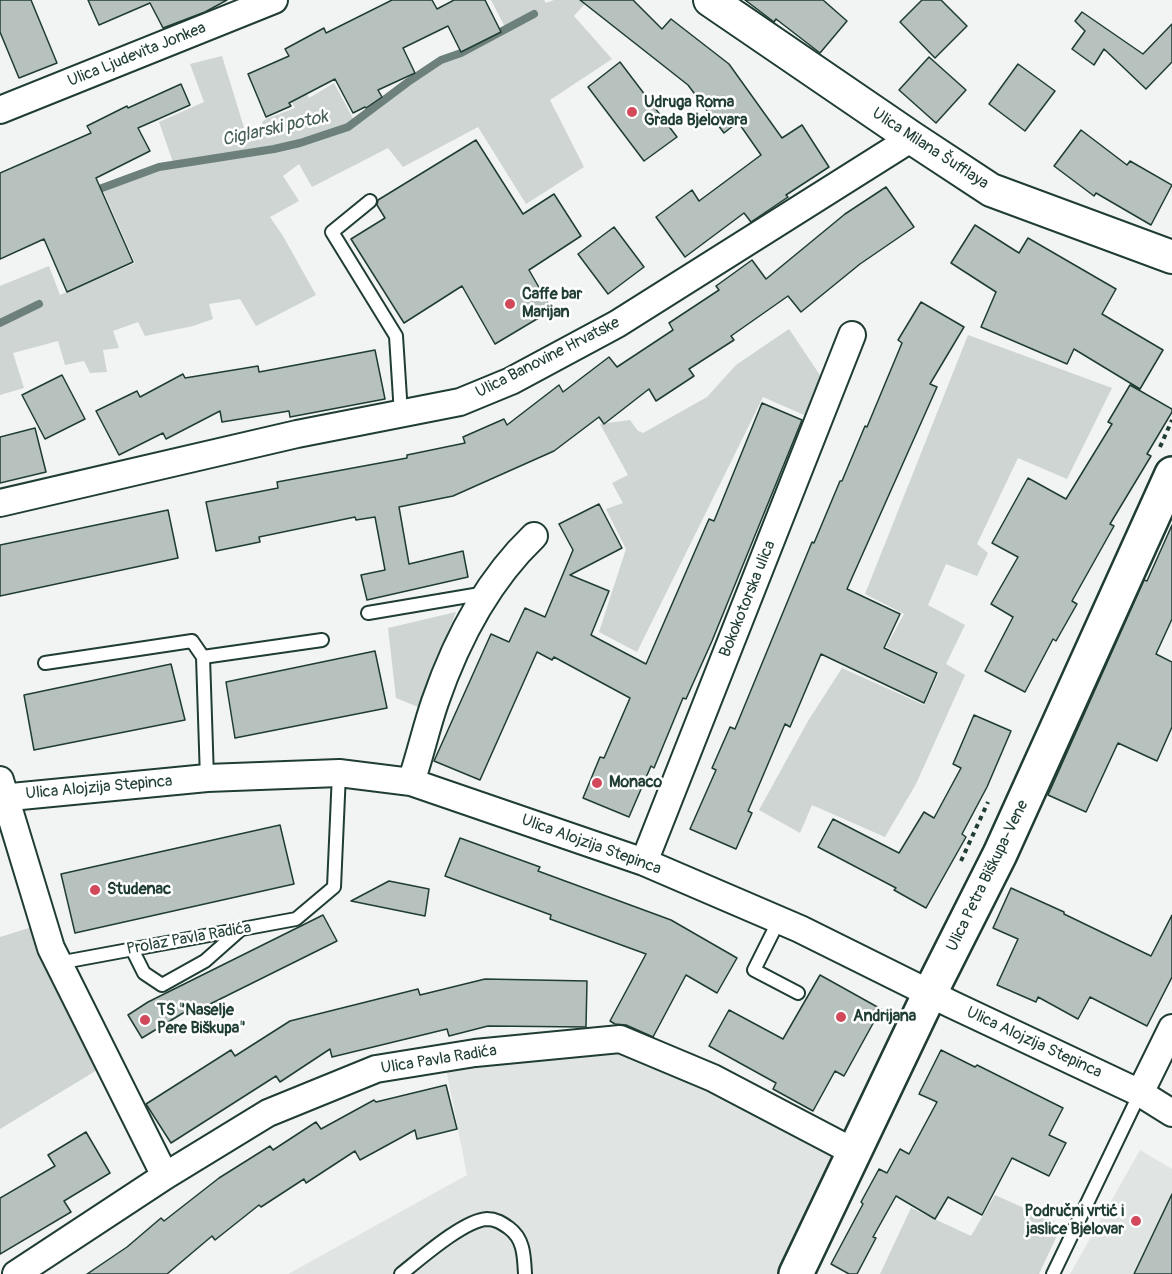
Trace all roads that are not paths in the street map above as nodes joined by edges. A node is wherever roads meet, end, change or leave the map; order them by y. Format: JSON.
{"nodes":[{"id":1,"x":274,"y":0,"type":"edge"},
{"id":2,"x":710,"y":0,"type":"edge"},
{"id":3,"x":0,"y":110,"type":"edge"},
{"id":4,"x":912,"y":138,"type":"junction"},
{"id":5,"x":370,"y":201,"type":"dead end"},
{"id":6,"x":1172,"y":257,"type":"edge"},
{"id":7,"x":852,"y":335,"type":"dead end"},
{"id":8,"x":400,"y":414,"type":"junction"},
{"id":9,"x":1172,"y":474,"type":"edge"},
{"id":10,"x":0,"y":503,"type":"edge"},
{"id":11,"x":534,"y":536,"type":"dead end"},
{"id":12,"x":487,"y":593,"type":"junction"},
{"id":13,"x":368,"y":613,"type":"dead end"},
{"id":14,"x":322,"y":640,"type":"dead end"},
{"id":15,"x":203,"y":657,"type":"junction"},
{"id":16,"x":45,"y":663,"type":"dead end"},
{"id":17,"x":339,"y":773,"type":"junction"},
{"id":18,"x":207,"y":778,"type":"junction"},
{"id":19,"x":411,"y":782,"type":"junction"},
{"id":20,"x":2,"y":792,"type":"edge"},
{"id":21,"x":644,"y":862,"type":"junction"},
{"id":22,"x":779,"y":920,"type":"junction"},
{"id":23,"x":241,"y":929,"type":"junction"},
{"id":24,"x":132,"y":949,"type":"junction"},
{"id":25,"x":58,"y":963,"type":"junction"},
{"id":26,"x":798,"y":993,"type":"dead end"},
{"id":27,"x":930,"y":993,"type":"junction"},
{"id":28,"x":1172,"y":1028,"type":"edge"},
{"id":29,"x":1140,"y":1093,"type":"junction"},
{"id":30,"x":1172,"y":1113,"type":"edge"},
{"id":31,"x":854,"y":1152,"type":"junction"},
{"id":32,"x":165,"y":1176,"type":"junction"},
{"id":33,"x":16,"y":1274,"type":"edge"},
{"id":34,"x":400,"y":1274,"type":"edge"},
{"id":35,"x":525,"y":1274,"type":"edge"},
{"id":36,"x":796,"y":1274,"type":"edge"},
{"id":37,"x":1053,"y":1274,"type":"edge"}],
"edges":[{"from":1,"to":3,"type":"street","name":"Ulica Ljudevita Jonkea"},
{"from":2,"to":4,"type":"street","name":"Ulica Milana Šufflaya"},
{"from":4,"to":6,"type":"street","name":"Ulica Milana Šufflaya"},
{"from":4,"to":8,"type":"street","name":"Ulica Banovine Hrvatske"},
{"from":5,"to":8,"type":"lane"},
{"from":7,"to":21,"type":"street","name":"Bokokotorska ulica"},
{"from":8,"to":10,"type":"street","name":"Ulica Banovine Hrvatske"},
{"from":9,"to":27,"type":"main road","name":"Ulica Petra Biškupa-Vene"},
{"from":11,"to":12,"type":"street"},
{"from":12,"to":13,"type":"lane"},
{"from":12,"to":19,"type":"street"},
{"from":14,"to":15,"type":"lane"},
{"from":15,"to":16,"type":"lane"},
{"from":15,"to":18,"type":"lane"},
{"from":17,"to":18,"type":"street","name":"Ulica Alojzija Stepinca"},
{"from":17,"to":19,"type":"street","name":"Ulica Alojzija Stepinca"},
{"from":17,"to":23,"type":"lane","name":"Prolaz Pavla Radića"},
{"from":18,"to":20,"type":"street","name":"Ulica Alojzija Stepinca"},
{"from":19,"to":21,"type":"street","name":"Ulica Alojzija Stepinca"},
{"from":20,"to":25,"type":"street"},
{"from":21,"to":22,"type":"street","name":"Ulica Alojzija Stepinca"},
{"from":22,"to":26,"type":"lane"},
{"from":22,"to":27,"type":"street","name":"Ulica Alojzija Stepinca"},
{"from":23,"to":24,"type":"lane","name":"Prolaz Pavla Radića"},
{"from":23,"to":24,"type":"lane"},
{"from":24,"to":25,"type":"lane","name":"Prolaz Pavla Radića"},
{"from":25,"to":32,"type":"street"},
{"from":27,"to":29,"type":"street","name":"Ulica Alojzija Stepinca"},
{"from":27,"to":31,"type":"main road","name":"Ulica Petra Biškupa-Vene"},
{"from":28,"to":29,"type":"street"},
{"from":29,"to":30,"type":"street","name":"Ulica Alojzija Stepinca"},
{"from":29,"to":37,"type":"lane"},
{"from":31,"to":32,"type":"street","name":"Ulica Pavla Radića"},
{"from":31,"to":36,"type":"main road","name":"Ulica Petra Biškupa-Vene"},
{"from":32,"to":33,"type":"street","name":"Ulica Pavla Radića"},
{"from":34,"to":35,"type":"lane"}]}
